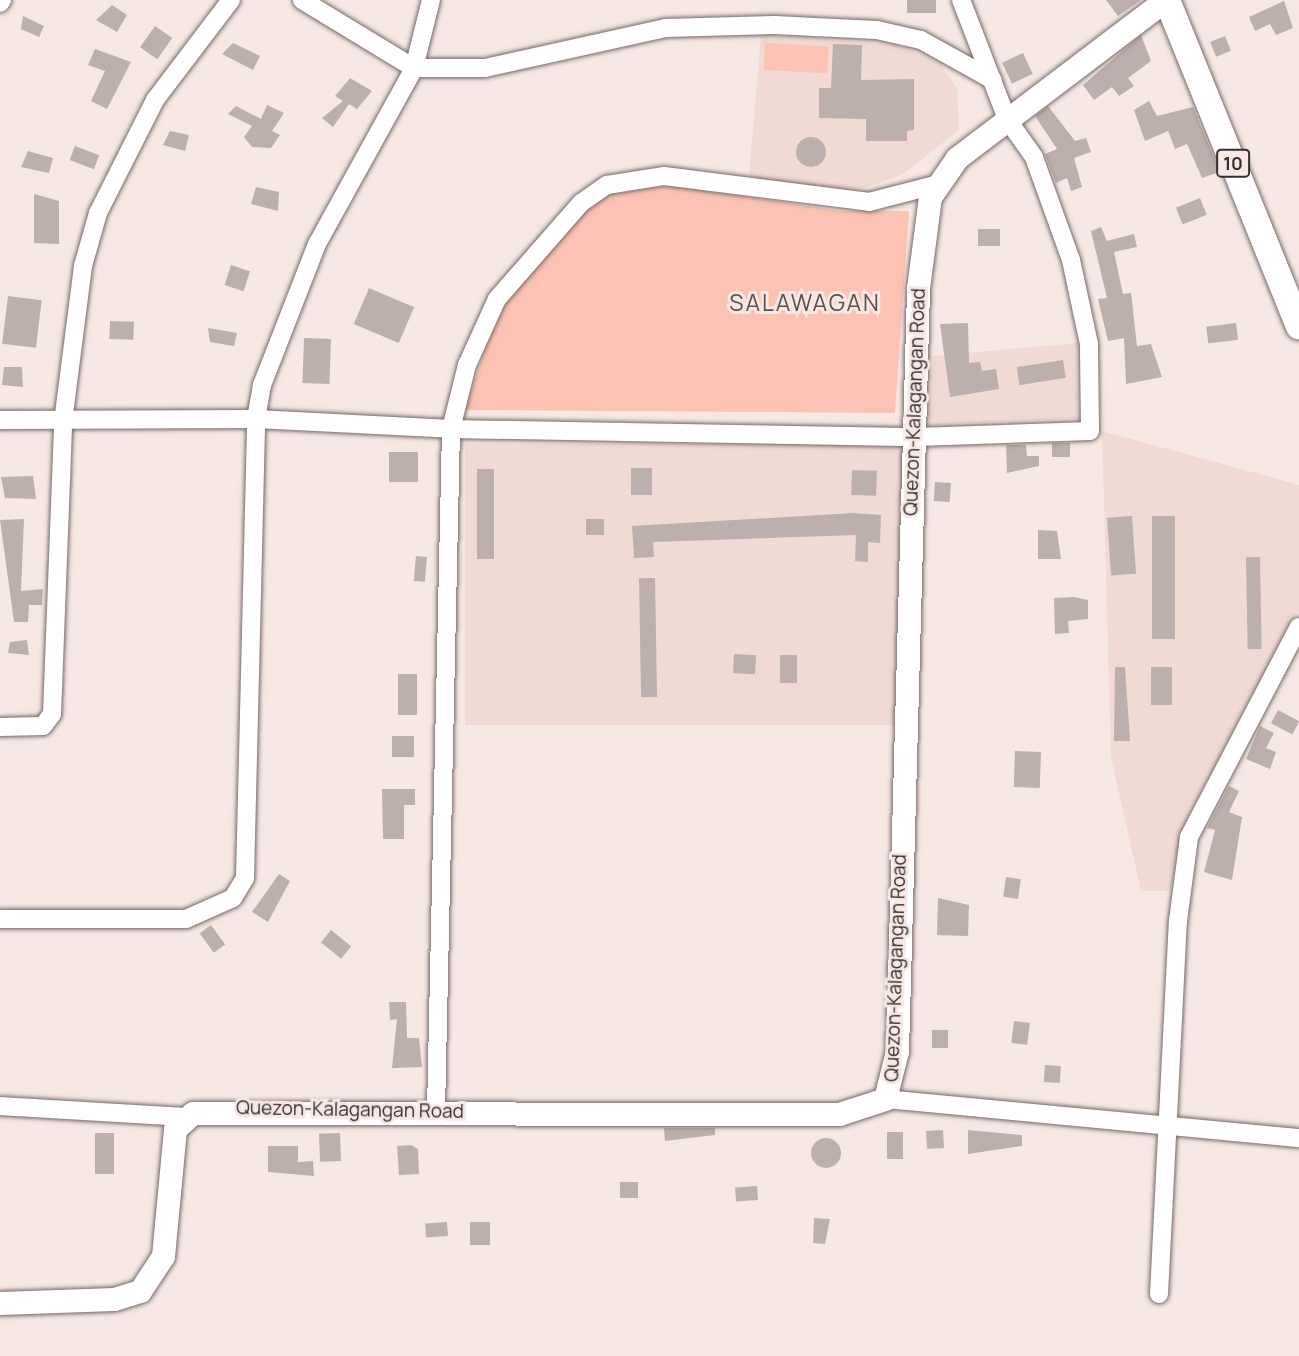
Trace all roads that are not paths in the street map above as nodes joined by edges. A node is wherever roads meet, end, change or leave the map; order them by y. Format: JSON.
{"nodes":[{"id":1,"x":231,"y":0,"type":"edge"},
{"id":2,"x":302,"y":0,"type":"edge"},
{"id":3,"x":431,"y":0,"type":"edge"},
{"id":4,"x":961,"y":0,"type":"edge"},
{"id":5,"x":1166,"y":0,"type":"edge"},
{"id":6,"x":414,"y":68,"type":"junction"},
{"id":7,"x":993,"y":80,"type":"junction"},
{"id":8,"x":1007,"y":119,"type":"junction"},
{"id":9,"x":934,"y":185,"type":"junction"},
{"id":10,"x":1299,"y":326,"type":"edge"},
{"id":11,"x":256,"y":419,"type":"junction"},
{"id":12,"x":0,"y":420,"type":"edge"},
{"id":13,"x":63,"y":422,"type":"junction"},
{"id":14,"x":451,"y":429,"type":"junction"},
{"id":15,"x":917,"y":436,"type":"junction"},
{"id":16,"x":1299,"y":628,"type":"edge"},
{"id":17,"x":0,"y":727,"type":"edge"},
{"id":18,"x":0,"y":919,"type":"edge"},
{"id":19,"x":885,"y":1100,"type":"junction"},
{"id":20,"x":0,"y":1106,"type":"edge"},
{"id":21,"x":436,"y":1111,"type":"junction"},
{"id":22,"x":185,"y":1117,"type":"junction"},
{"id":23,"x":1165,"y":1128,"type":"junction"},
{"id":24,"x":1299,"y":1138,"type":"edge"},
{"id":25,"x":1159,"y":1294,"type":"dead end"},
{"id":26,"x":0,"y":1303,"type":"edge"}],
"edges":[{"from":1,"to":13,"type":"street"},
{"from":2,"to":6,"type":"street"},
{"from":3,"to":6,"type":"street"},
{"from":4,"to":7,"type":"street"},
{"from":5,"to":8,"type":"main road"},
{"from":5,"to":10,"type":"highway","number":"10"},
{"from":6,"to":7,"type":"street"},
{"from":6,"to":11,"type":"street"},
{"from":7,"to":8,"type":"street"},
{"from":8,"to":9,"type":"main road"},
{"from":8,"to":15,"type":"street"},
{"from":9,"to":14,"type":"street"},
{"from":9,"to":15,"type":"main road","name":"Quezon-Kalagangan Road"},
{"from":11,"to":13,"type":"street"},
{"from":11,"to":14,"type":"street"},
{"from":11,"to":18,"type":"street"},
{"from":12,"to":13,"type":"street"},
{"from":13,"to":17,"type":"street"},
{"from":14,"to":15,"type":"street"},
{"from":14,"to":21,"type":"street"},
{"from":15,"to":19,"type":"main road","name":"Quezon-Kalagangan Road"},
{"from":16,"to":23,"type":"street"},
{"from":19,"to":21,"type":"main road","name":"Quezon-Kalagangan Road"},
{"from":19,"to":23,"type":"street"},
{"from":20,"to":22,"type":"street"},
{"from":21,"to":22,"type":"main road","name":"Quezon-Kalagangan Road"},
{"from":22,"to":26,"type":"main road"},
{"from":23,"to":24,"type":"street"},
{"from":23,"to":25,"type":"street"}]}
